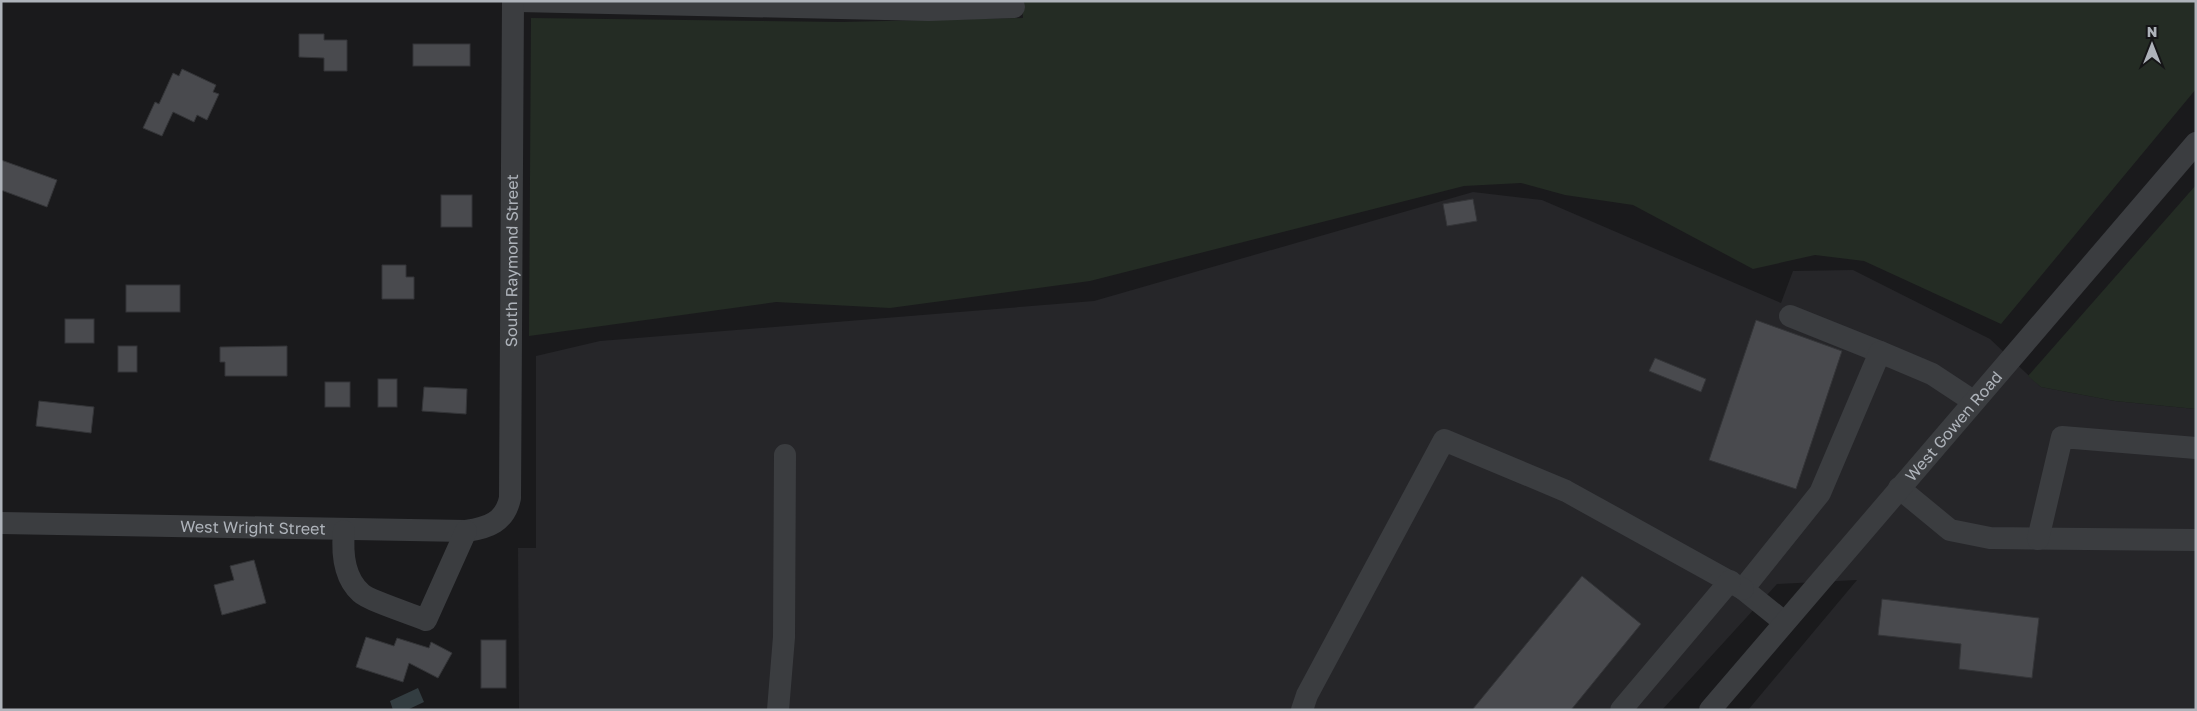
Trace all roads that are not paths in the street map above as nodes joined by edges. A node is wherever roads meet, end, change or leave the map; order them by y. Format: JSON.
{"nodes":[{"id":1,"x":513,"y":1,"type":"edge"},
{"id":2,"x":520,"y":1,"type":"edge"},
{"id":3,"x":1014,"y":7,"type":"dead end"},
{"id":4,"x":2196,"y":143,"type":"edge"},
{"id":5,"x":1790,"y":316,"type":"dead end"},
{"id":6,"x":1880,"y":352,"type":"junction"},
{"id":7,"x":1973,"y":401,"type":"junction"},
{"id":8,"x":2196,"y":448,"type":"edge"},
{"id":9,"x":786,"y":455,"type":"dead end"},
{"id":10,"x":1899,"y":488,"type":"junction"},
{"id":11,"x":501,"y":518,"type":"joint"},
{"id":12,"x":1,"y":523,"type":"edge"},
{"id":13,"x":344,"y":531,"type":"junction"},
{"id":14,"x":466,"y":531,"type":"junction"},
{"id":15,"x":2038,"y":538,"type":"junction"},
{"id":16,"x":2196,"y":540,"type":"edge"},
{"id":17,"x":1737,"y":585,"type":"junction"},
{"id":18,"x":1784,"y":622,"type":"junction"},
{"id":19,"x":778,"y":710,"type":"edge"},
{"id":20,"x":1302,"y":710,"type":"edge"},
{"id":21,"x":1621,"y":710,"type":"edge"},
{"id":22,"x":1710,"y":710,"type":"edge"}],
"edges":[{"from":1,"to":11,"type":"street","name":"South Raymond Street"},
{"from":2,"to":3,"type":"street"},
{"from":4,"to":7,"type":"street","name":"West Gowen Road"},
{"from":5,"to":6,"type":"street"},
{"from":6,"to":7,"type":"street"},
{"from":6,"to":17,"type":"street"},
{"from":7,"to":10,"type":"street","name":"West Gowen Road"},
{"from":8,"to":15,"type":"street"},
{"from":9,"to":19,"type":"street"},
{"from":10,"to":15,"type":"street"},
{"from":10,"to":18,"type":"street","name":"West Gowen Road"},
{"from":11,"to":14,"type":"street","name":"West Wright Street"},
{"from":12,"to":13,"type":"street","name":"West Wright Street"},
{"from":13,"to":14,"type":"street","name":"West Wright Street"},
{"from":13,"to":14,"type":"street"},
{"from":15,"to":16,"type":"street"},
{"from":17,"to":18,"type":"street"},
{"from":17,"to":20,"type":"street"},
{"from":17,"to":21,"type":"street"},
{"from":18,"to":22,"type":"street","name":"West Gowen Road"}]}
